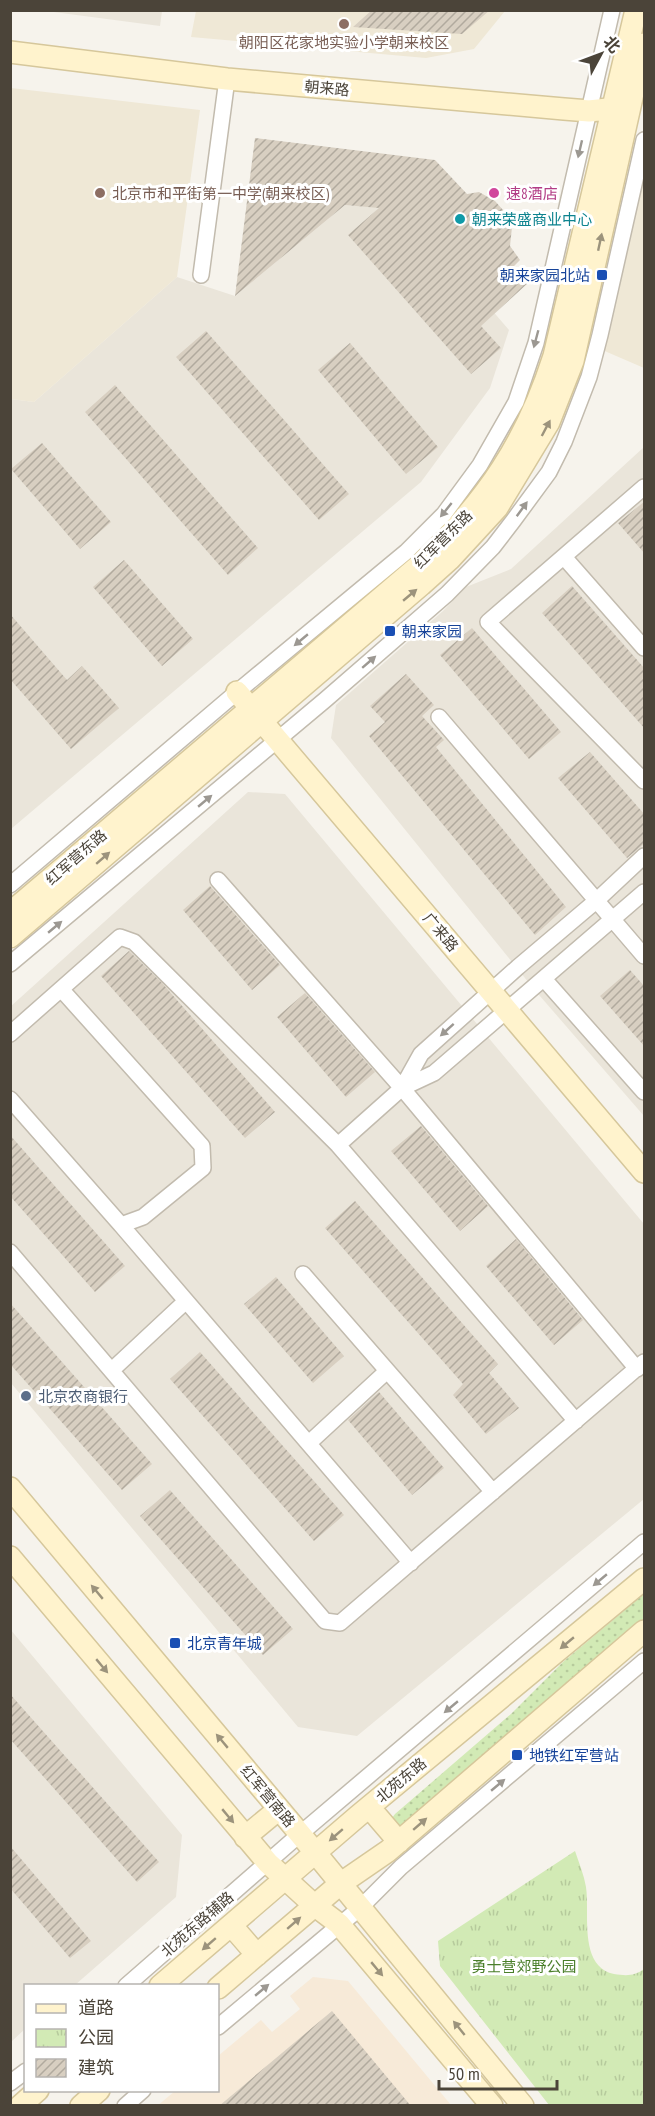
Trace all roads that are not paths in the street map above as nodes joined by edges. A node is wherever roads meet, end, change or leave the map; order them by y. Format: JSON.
{"nodes":[{"id":1,"x":612,"y":10,"type":"edge"},
{"id":2,"x":636,"y":10,"type":"edge"},
{"id":3,"x":645,"y":44,"type":"edge"},
{"id":4,"x":10,"y":52,"type":"edge"},
{"id":5,"x":227,"y":79,"type":"junction"},
{"id":6,"x":629,"y":107,"type":"edge"},
{"id":7,"x":589,"y":111,"type":"junction"},
{"id":8,"x":645,"y":140,"type":"edge"},
{"id":9,"x":201,"y":275,"type":"dead end"},
{"id":10,"x":645,"y":487,"type":"edge"},
{"id":11,"x":564,"y":557,"type":"junction"},
{"id":12,"x":645,"y":648,"type":"edge"},
{"id":13,"x":250,"y":707,"type":"junction"},
{"id":14,"x":439,"y":717,"type":"dead end"},
{"id":15,"x":278,"y":740,"type":"junction"},
{"id":16,"x":645,"y":781,"type":"edge"},
{"id":17,"x":645,"y":856,"type":"edge"},
{"id":18,"x":218,"y":880,"type":"dead end"},
{"id":19,"x":10,"y":885,"type":"edge"},
{"id":20,"x":645,"y":892,"type":"edge"},
{"id":21,"x":596,"y":901,"type":"junction"},
{"id":22,"x":10,"y":913,"type":"edge"},
{"id":23,"x":612,"y":920,"type":"junction"},
{"id":24,"x":10,"y":937,"type":"edge"},
{"id":25,"x":645,"y":956,"type":"edge"},
{"id":26,"x":10,"y":964,"type":"edge"},
{"id":27,"x":544,"y":979,"type":"junction"},
{"id":28,"x":62,"y":988,"type":"junction"},
{"id":29,"x":492,"y":992,"type":"junction"},
{"id":30,"x":507,"y":1010,"type":"junction"},
{"id":31,"x":10,"y":1034,"type":"edge"},
{"id":32,"x":402,"y":1088,"type":"junction"},
{"id":33,"x":645,"y":1092,"type":"edge"},
{"id":34,"x":10,"y":1099,"type":"edge"},
{"id":35,"x":338,"y":1145,"type":"junction"},
{"id":36,"x":645,"y":1172,"type":"edge"},
{"id":37,"x":121,"y":1225,"type":"junction"},
{"id":38,"x":10,"y":1252,"type":"edge"},
{"id":39,"x":303,"y":1274,"type":"dead end"},
{"id":40,"x":186,"y":1301,"type":"junction"},
{"id":41,"x":641,"y":1365,"type":"edge"},
{"id":42,"x":112,"y":1370,"type":"junction"},
{"id":43,"x":387,"y":1371,"type":"junction"},
{"id":44,"x":576,"y":1421,"type":"junction"},
{"id":45,"x":309,"y":1443,"type":"junction"},
{"id":46,"x":10,"y":1488,"type":"edge"},
{"id":47,"x":493,"y":1492,"type":"junction"},
{"id":48,"x":645,"y":1542,"type":"edge"},
{"id":49,"x":10,"y":1557,"type":"edge"},
{"id":50,"x":411,"y":1563,"type":"junction"},
{"id":51,"x":645,"y":1579,"type":"edge"},
{"id":52,"x":645,"y":1631,"type":"edge"},
{"id":53,"x":645,"y":1661,"type":"edge"},
{"id":54,"x":369,"y":1806,"type":"junction"},
{"id":55,"x":279,"y":1809,"type":"junction"},
{"id":56,"x":300,"y":1834,"type":"junction"},
{"id":57,"x":245,"y":1837,"type":"junction"},
{"id":58,"x":399,"y":1842,"type":"junction"},
{"id":59,"x":315,"y":1853,"type":"junction"},
{"id":60,"x":267,"y":1863,"type":"junction"},
{"id":61,"x":285,"y":1878,"type":"junction"},
{"id":62,"x":340,"y":1884,"type":"junction"},
{"id":63,"x":314,"y":1905,"type":"junction"},
{"id":64,"x":360,"y":1908,"type":"junction"},
{"id":65,"x":339,"y":1924,"type":"junction"},
{"id":66,"x":231,"y":1925,"type":"junction"},
{"id":67,"x":256,"y":1955,"type":"junction"},
{"id":68,"x":128,"y":1984,"type":"edge"},
{"id":69,"x":162,"y":1984,"type":"edge"},
{"id":70,"x":219,"y":1987,"type":"edge"},
{"id":71,"x":219,"y":2026,"type":"edge"},
{"id":72,"x":24,"y":2073,"type":"edge"},
{"id":73,"x":10,"y":2084,"type":"edge"},
{"id":74,"x":37,"y":2092,"type":"edge"},
{"id":75,"x":98,"y":2092,"type":"edge"},
{"id":76,"x":142,"y":2092,"type":"edge"},
{"id":77,"x":20,"y":2106,"type":"edge"},
{"id":78,"x":81,"y":2106,"type":"edge"},
{"id":79,"x":125,"y":2106,"type":"edge"},
{"id":80,"x":492,"y":2106,"type":"edge"},
{"id":81,"x":523,"y":2106,"type":"edge"}],
"edges":[{"from":1,"to":7,"type":"street"},
{"from":2,"to":6,"type":"main road","name":"红军营东路"},
{"from":3,"to":6,"type":"main road","name":"红军营东路"},
{"from":4,"to":5,"type":"main road","name":"朝来路"},
{"from":5,"to":7,"type":"main road","name":"朝来路"},
{"from":5,"to":9,"type":"street"},
{"from":6,"to":7,"type":"main road","name":"朝来路"},
{"from":6,"to":13,"type":"main road","name":"红军营东路"},
{"from":7,"to":13,"type":"street","one_way":true},
{"from":15,"to":8,"type":"street","one_way":true},
{"from":10,"to":11,"type":"street"},
{"from":11,"to":12,"type":"street"},
{"from":11,"to":16,"type":"street"},
{"from":13,"to":15,"type":"main road","name":"广来路"},
{"from":13,"to":19,"type":"street"},
{"from":13,"to":22,"type":"main road","name":"红军营东路"},
{"from":24,"to":13,"type":"main road","name":"红军营东路","one_way":true},
{"from":14,"to":21,"type":"street"},
{"from":26,"to":15,"type":"street","one_way":true},
{"from":15,"to":29,"type":"main road","name":"广来路"},
{"from":17,"to":21,"type":"street"},
{"from":18,"to":32,"type":"street"},
{"from":20,"to":23,"type":"street"},
{"from":21,"to":23,"type":"street"},
{"from":21,"to":29,"type":"street"},
{"from":23,"to":25,"type":"street"},
{"from":23,"to":27,"type":"street"},
{"from":27,"to":30,"type":"street"},
{"from":27,"to":33,"type":"street"},
{"from":28,"to":31,"type":"street"},
{"from":28,"to":35,"type":"street"},
{"from":28,"to":37,"type":"street"},
{"from":29,"to":30,"type":"main road","name":"广来路"},
{"from":29,"to":32,"type":"street","one_way":true},
{"from":30,"to":32,"type":"street"},
{"from":30,"to":36,"type":"main road","name":"广来路"},
{"from":32,"to":35,"type":"street"},
{"from":32,"to":41,"type":"street"},
{"from":34,"to":37,"type":"street"},
{"from":35,"to":44,"type":"street"},
{"from":37,"to":40,"type":"street"},
{"from":38,"to":42,"type":"street"},
{"from":39,"to":43,"type":"street"},
{"from":40,"to":42,"type":"street"},
{"from":40,"to":45,"type":"street"},
{"from":41,"to":44,"type":"street"},
{"from":42,"to":50,"type":"street"},
{"from":43,"to":45,"type":"street"},
{"from":43,"to":47,"type":"street"},
{"from":44,"to":47,"type":"street"},
{"from":45,"to":50,"type":"street"},
{"from":55,"to":46,"type":"main road","name":"红军营南路","one_way":true},
{"from":47,"to":50,"type":"street"},
{"from":48,"to":56,"type":"street","name":"北苑东路辅路","one_way":true},
{"from":49,"to":57,"type":"main road","one_way":true},
{"from":51,"to":54,"type":"main road","name":"北苑东路","one_way":true},
{"from":58,"to":52,"type":"main road","one_way":true},
{"from":64,"to":53,"type":"street","one_way":true},
{"from":54,"to":58,"type":"main road"},
{"from":54,"to":59,"type":"main road","name":"北苑东路","one_way":true},
{"from":55,"to":56,"type":"main road","name":"红军营南路"},
{"from":55,"to":57,"type":"main road"},
{"from":56,"to":59,"type":"main road","name":"红军营南路"},
{"from":56,"to":60,"type":"street","name":"北苑东路辅路"},
{"from":57,"to":60,"type":"main road"},
{"from":58,"to":62,"type":"main road"},
{"from":59,"to":61,"type":"main road","name":"北苑东路"},
{"from":59,"to":62,"type":"main road","name":"红军营南路"},
{"from":60,"to":61,"type":"main road"},
{"from":60,"to":68,"type":"street","name":"北苑东路辅路"},
{"from":61,"to":63,"type":"main road"},
{"from":61,"to":66,"type":"main road","name":"北苑东路"},
{"from":62,"to":63,"type":"main road"},
{"from":62,"to":64,"type":"main road","name":"红军营南路"},
{"from":63,"to":65,"type":"main road"},
{"from":67,"to":63,"type":"main road","one_way":true},
{"from":64,"to":65,"type":"street"},
{"from":81,"to":64,"type":"main road","name":"红军营南路","one_way":true},
{"from":71,"to":65,"type":"street","one_way":true},
{"from":65,"to":80,"type":"main road","one_way":true},
{"from":66,"to":67,"type":"main road"},
{"from":66,"to":69,"type":"main road","name":"北苑东路","one_way":true},
{"from":67,"to":70,"type":"main road"},
{"from":72,"to":73,"type":"street"},
{"from":74,"to":77,"type":"main road"},
{"from":75,"to":78,"type":"main road"},
{"from":76,"to":79,"type":"street"}]}
